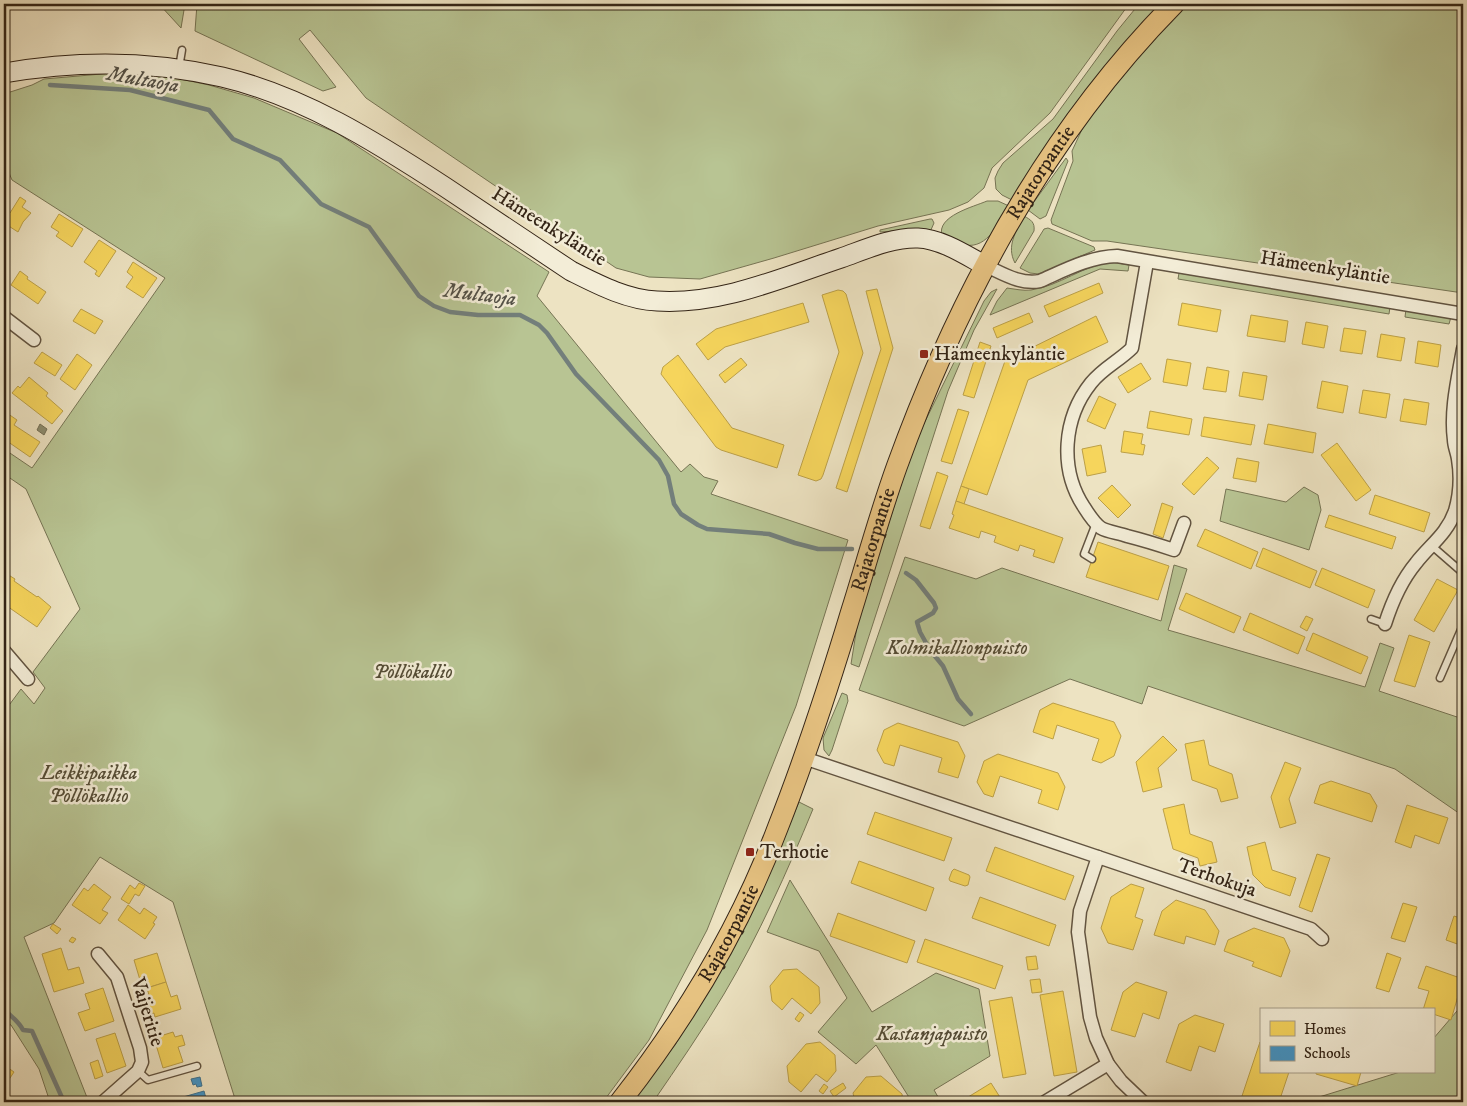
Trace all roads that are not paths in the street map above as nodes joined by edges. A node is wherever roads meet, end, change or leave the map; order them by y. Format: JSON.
{"nodes":[{"id":1,"x":1174,"y":4,"type":"edge"},
{"id":2,"x":182,"y":50,"type":"dead end"},
{"id":3,"x":179,"y":69,"type":"junction"},
{"id":4,"x":4,"y":73,"type":"edge"},
{"id":5,"x":1147,"y":262,"type":"junction"},
{"id":6,"x":984,"y":265,"type":"junction"},
{"id":7,"x":1463,"y":314,"type":"edge"},
{"id":8,"x":4,"y":317,"type":"edge"},
{"id":9,"x":34,"y":340,"type":"dead end"},
{"id":10,"x":1463,"y":349,"type":"edge"},
{"id":11,"x":1459,"y":394,"type":"edge"},
{"id":12,"x":1096,"y":523,"type":"junction"},
{"id":13,"x":1184,"y":523,"type":"dead end"},
{"id":14,"x":1432,"y":546,"type":"junction"},
{"id":15,"x":1092,"y":558,"type":"dead end"},
{"id":16,"x":1463,"y":573,"type":"edge"},
{"id":17,"x":1371,"y":620,"type":"dead end"},
{"id":18,"x":1385,"y":624,"type":"joint"},
{"id":19,"x":1463,"y":624,"type":"edge"},
{"id":20,"x":4,"y":651,"type":"edge"},
{"id":21,"x":1440,"y":678,"type":"dead end"},
{"id":22,"x":28,"y":679,"type":"dead end"},
{"id":23,"x":804,"y":758,"type":"junction"},
{"id":24,"x":1098,"y":856,"type":"junction"},
{"id":25,"x":1322,"y":938,"type":"dead end"},
{"id":26,"x":98,"y":954,"type":"dead end"},
{"id":27,"x":1108,"y":1064,"type":"junction"},
{"id":28,"x":197,"y":1066,"type":"dead end"},
{"id":29,"x":138,"y":1071,"type":"junction"},
{"id":30,"x":103,"y":1102,"type":"edge"},
{"id":31,"x":620,"y":1102,"type":"edge"},
{"id":32,"x":1045,"y":1102,"type":"edge"},
{"id":33,"x":1143,"y":1102,"type":"edge"}],
"edges":[{"from":1,"to":6,"type":"main road","name":"Rajatorpantie"},
{"from":2,"to":3,"type":"lane"},
{"from":3,"to":4,"type":"street","name":"Hämeenkyläntie"},
{"from":3,"to":6,"type":"street","name":"Hämeenkyläntie"},
{"from":5,"to":6,"type":"street","name":"Hämeenkyläntie"},
{"from":5,"to":7,"type":"street","name":"Hämeenkyläntie"},
{"from":5,"to":12,"type":"street"},
{"from":6,"to":23,"type":"main road","name":"Rajatorpantie"},
{"from":8,"to":9,"type":"street"},
{"from":10,"to":11,"type":"street"},
{"from":11,"to":14,"type":"street"},
{"from":12,"to":13,"type":"street"},
{"from":12,"to":15,"type":"lane"},
{"from":14,"to":16,"type":"lane"},
{"from":14,"to":18,"type":"street"},
{"from":17,"to":18,"type":"lane"},
{"from":19,"to":21,"type":"lane"},
{"from":20,"to":22,"type":"street"},
{"from":23,"to":24,"type":"street"},
{"from":23,"to":31,"type":"main road","name":"Rajatorpantie"},
{"from":24,"to":25,"type":"street","name":"Terhokuja"},
{"from":24,"to":27,"type":"street"},
{"from":26,"to":29,"type":"street","name":"Vaijeritie"},
{"from":27,"to":32,"type":"street"},
{"from":27,"to":33,"type":"street"},
{"from":28,"to":29,"type":"lane"},
{"from":29,"to":30,"type":"street","name":"Vaijeritie"}]}
